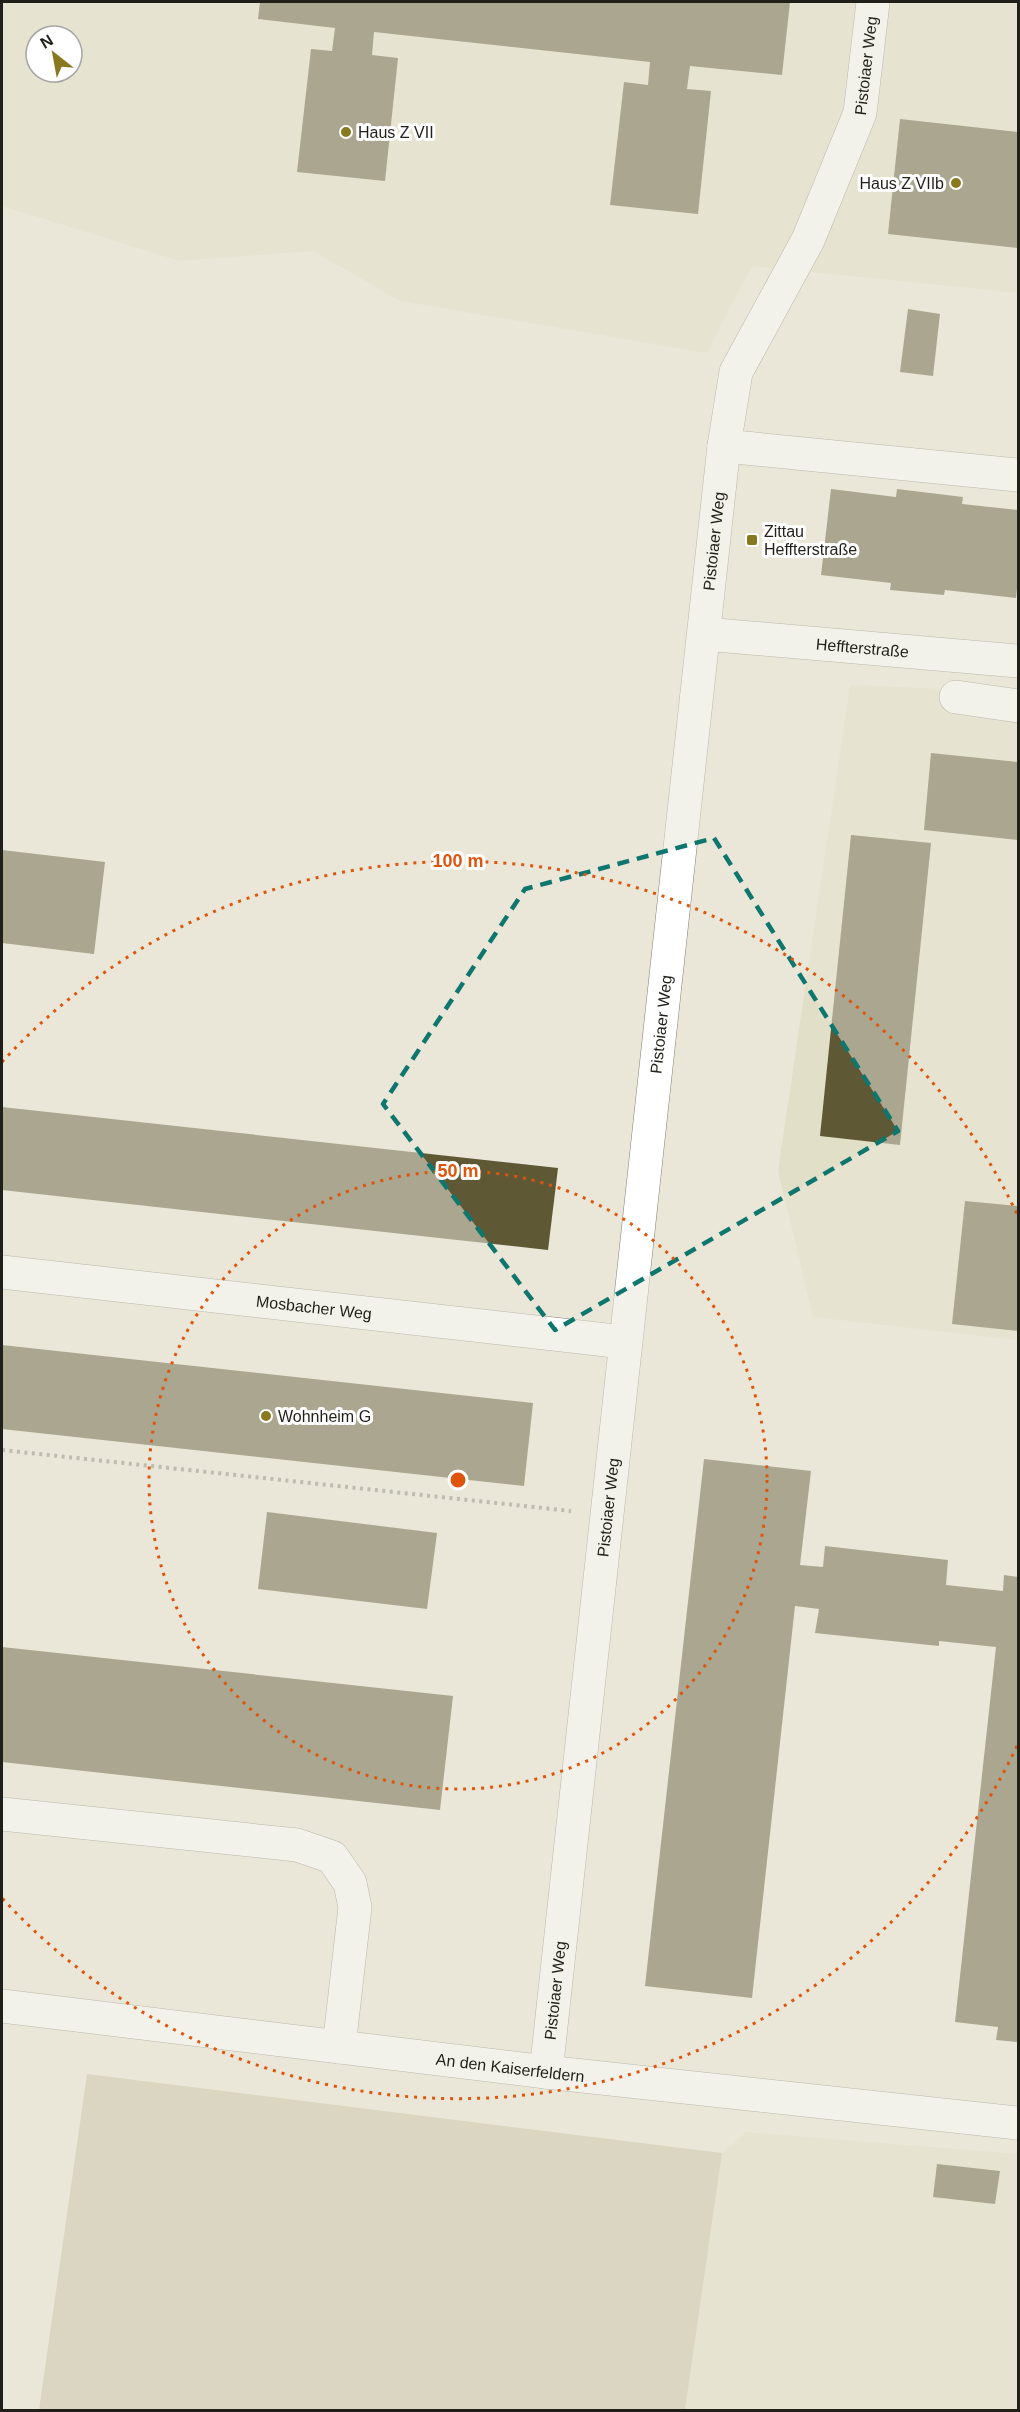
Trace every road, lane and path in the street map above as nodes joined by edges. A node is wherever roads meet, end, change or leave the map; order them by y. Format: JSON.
{"nodes":[{"id":1,"x":873,"y":2,"type":"edge"},
{"id":2,"x":724,"y":446,"type":"junction"},
{"id":3,"x":1018,"y":475,"type":"edge"},
{"id":4,"x":705,"y":634,"type":"junction"},
{"id":5,"x":1018,"y":661,"type":"edge"},
{"id":6,"x":956,"y":697,"type":"dead end"},
{"id":7,"x":1018,"y":706,"type":"edge"},
{"id":8,"x":2,"y":1272,"type":"edge"},
{"id":9,"x":624,"y":1342,"type":"junction"},
{"id":10,"x":2,"y":1450,"type":"edge"},
{"id":11,"x":606,"y":1515,"type":"junction"},
{"id":12,"x":2,"y":1814,"type":"edge"},
{"id":13,"x":2,"y":2006,"type":"edge"},
{"id":14,"x":339,"y":2047,"type":"junction"},
{"id":15,"x":546,"y":2072,"type":"junction"},
{"id":16,"x":1018,"y":2122,"type":"edge"}],
"edges":[{"from":1,"to":2,"type":"street","name":"Pistoiaer Weg"},
{"from":2,"to":3,"type":"street"},
{"from":2,"to":4,"type":"street","name":"Pistoiaer Weg"},
{"from":4,"to":5,"type":"street","name":"Heffterstraße"},
{"from":4,"to":9,"type":"street","name":"Pistoiaer Weg"},
{"from":6,"to":7,"type":"street"},
{"from":8,"to":9,"type":"street","name":"Mosbacher Weg"},
{"from":9,"to":11,"type":"street","name":"Pistoiaer Weg"},
{"from":10,"to":11,"type":"path"},
{"from":11,"to":15,"type":"street","name":"Pistoiaer Weg"},
{"from":12,"to":14,"type":"street"},
{"from":13,"to":14,"type":"street","name":"An den Kaiserfeldern"},
{"from":14,"to":15,"type":"street","name":"An den Kaiserfeldern"},
{"from":15,"to":16,"type":"street","name":"An den Kaiserfeldern"}]}
